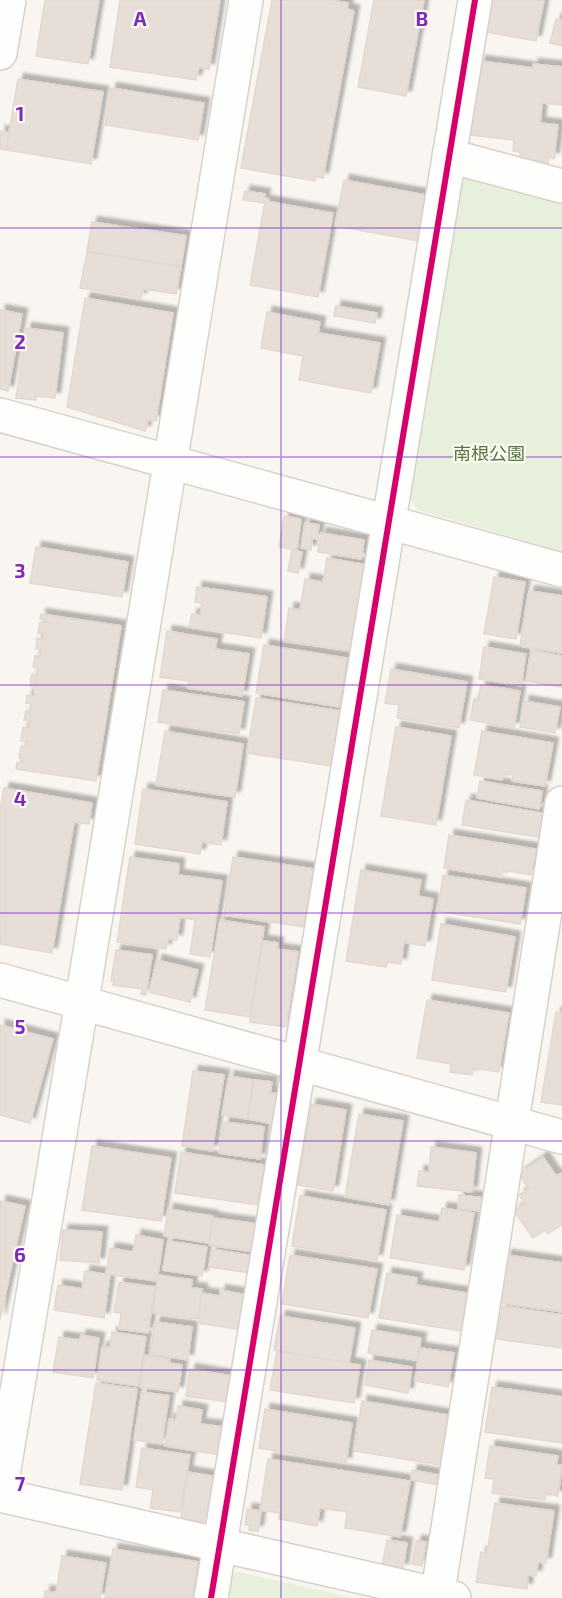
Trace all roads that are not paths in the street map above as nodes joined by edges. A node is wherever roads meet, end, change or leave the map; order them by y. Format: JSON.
{"nodes":[{"id":1,"x":9,"y":0,"type":"edge"},
{"id":2,"x":246,"y":0,"type":"edge"},
{"id":3,"x":475,"y":0,"type":"edge"},
{"id":4,"x":0,"y":53,"type":"edge"},
{"id":5,"x":449,"y":156,"type":"junction"},
{"id":6,"x":562,"y":186,"type":"edge"},
{"id":7,"x":0,"y":415,"type":"edge"},
{"id":8,"x":170,"y":461,"type":"junction"},
{"id":9,"x":388,"y":523,"type":"junction"},
{"id":10,"x":562,"y":570,"type":"edge"},
{"id":11,"x":562,"y":803,"type":"edge"},
{"id":12,"x":0,"y":980,"type":"edge"},
{"id":13,"x":82,"y":1003,"type":"junction"},
{"id":14,"x":299,"y":1063,"type":"junction"},
{"id":15,"x":511,"y":1123,"type":"junction"},
{"id":16,"x":562,"y":1137,"type":"edge"},
{"id":17,"x":0,"y":1494,"type":"edge"},
{"id":18,"x":220,"y":1545,"type":"junction"},
{"id":19,"x":443,"y":1597,"type":"edge"},
{"id":20,"x":211,"y":1598,"type":"edge"}],
"edges":[{"from":1,"to":4,"type":"street"},
{"from":2,"to":8,"type":"street"},
{"from":3,"to":5,"type":"street"},
{"from":5,"to":6,"type":"street"},
{"from":5,"to":9,"type":"street"},
{"from":7,"to":8,"type":"street"},
{"from":8,"to":9,"type":"street"},
{"from":8,"to":13,"type":"street"},
{"from":9,"to":10,"type":"street"},
{"from":9,"to":14,"type":"street"},
{"from":11,"to":15,"type":"street"},
{"from":12,"to":13,"type":"street"},
{"from":13,"to":14,"type":"street"},
{"from":13,"to":17,"type":"street"},
{"from":14,"to":15,"type":"street"},
{"from":14,"to":18,"type":"street"},
{"from":15,"to":16,"type":"street"},
{"from":15,"to":19,"type":"street"},
{"from":17,"to":18,"type":"street"},
{"from":18,"to":19,"type":"street"},
{"from":18,"to":20,"type":"street"}]}
